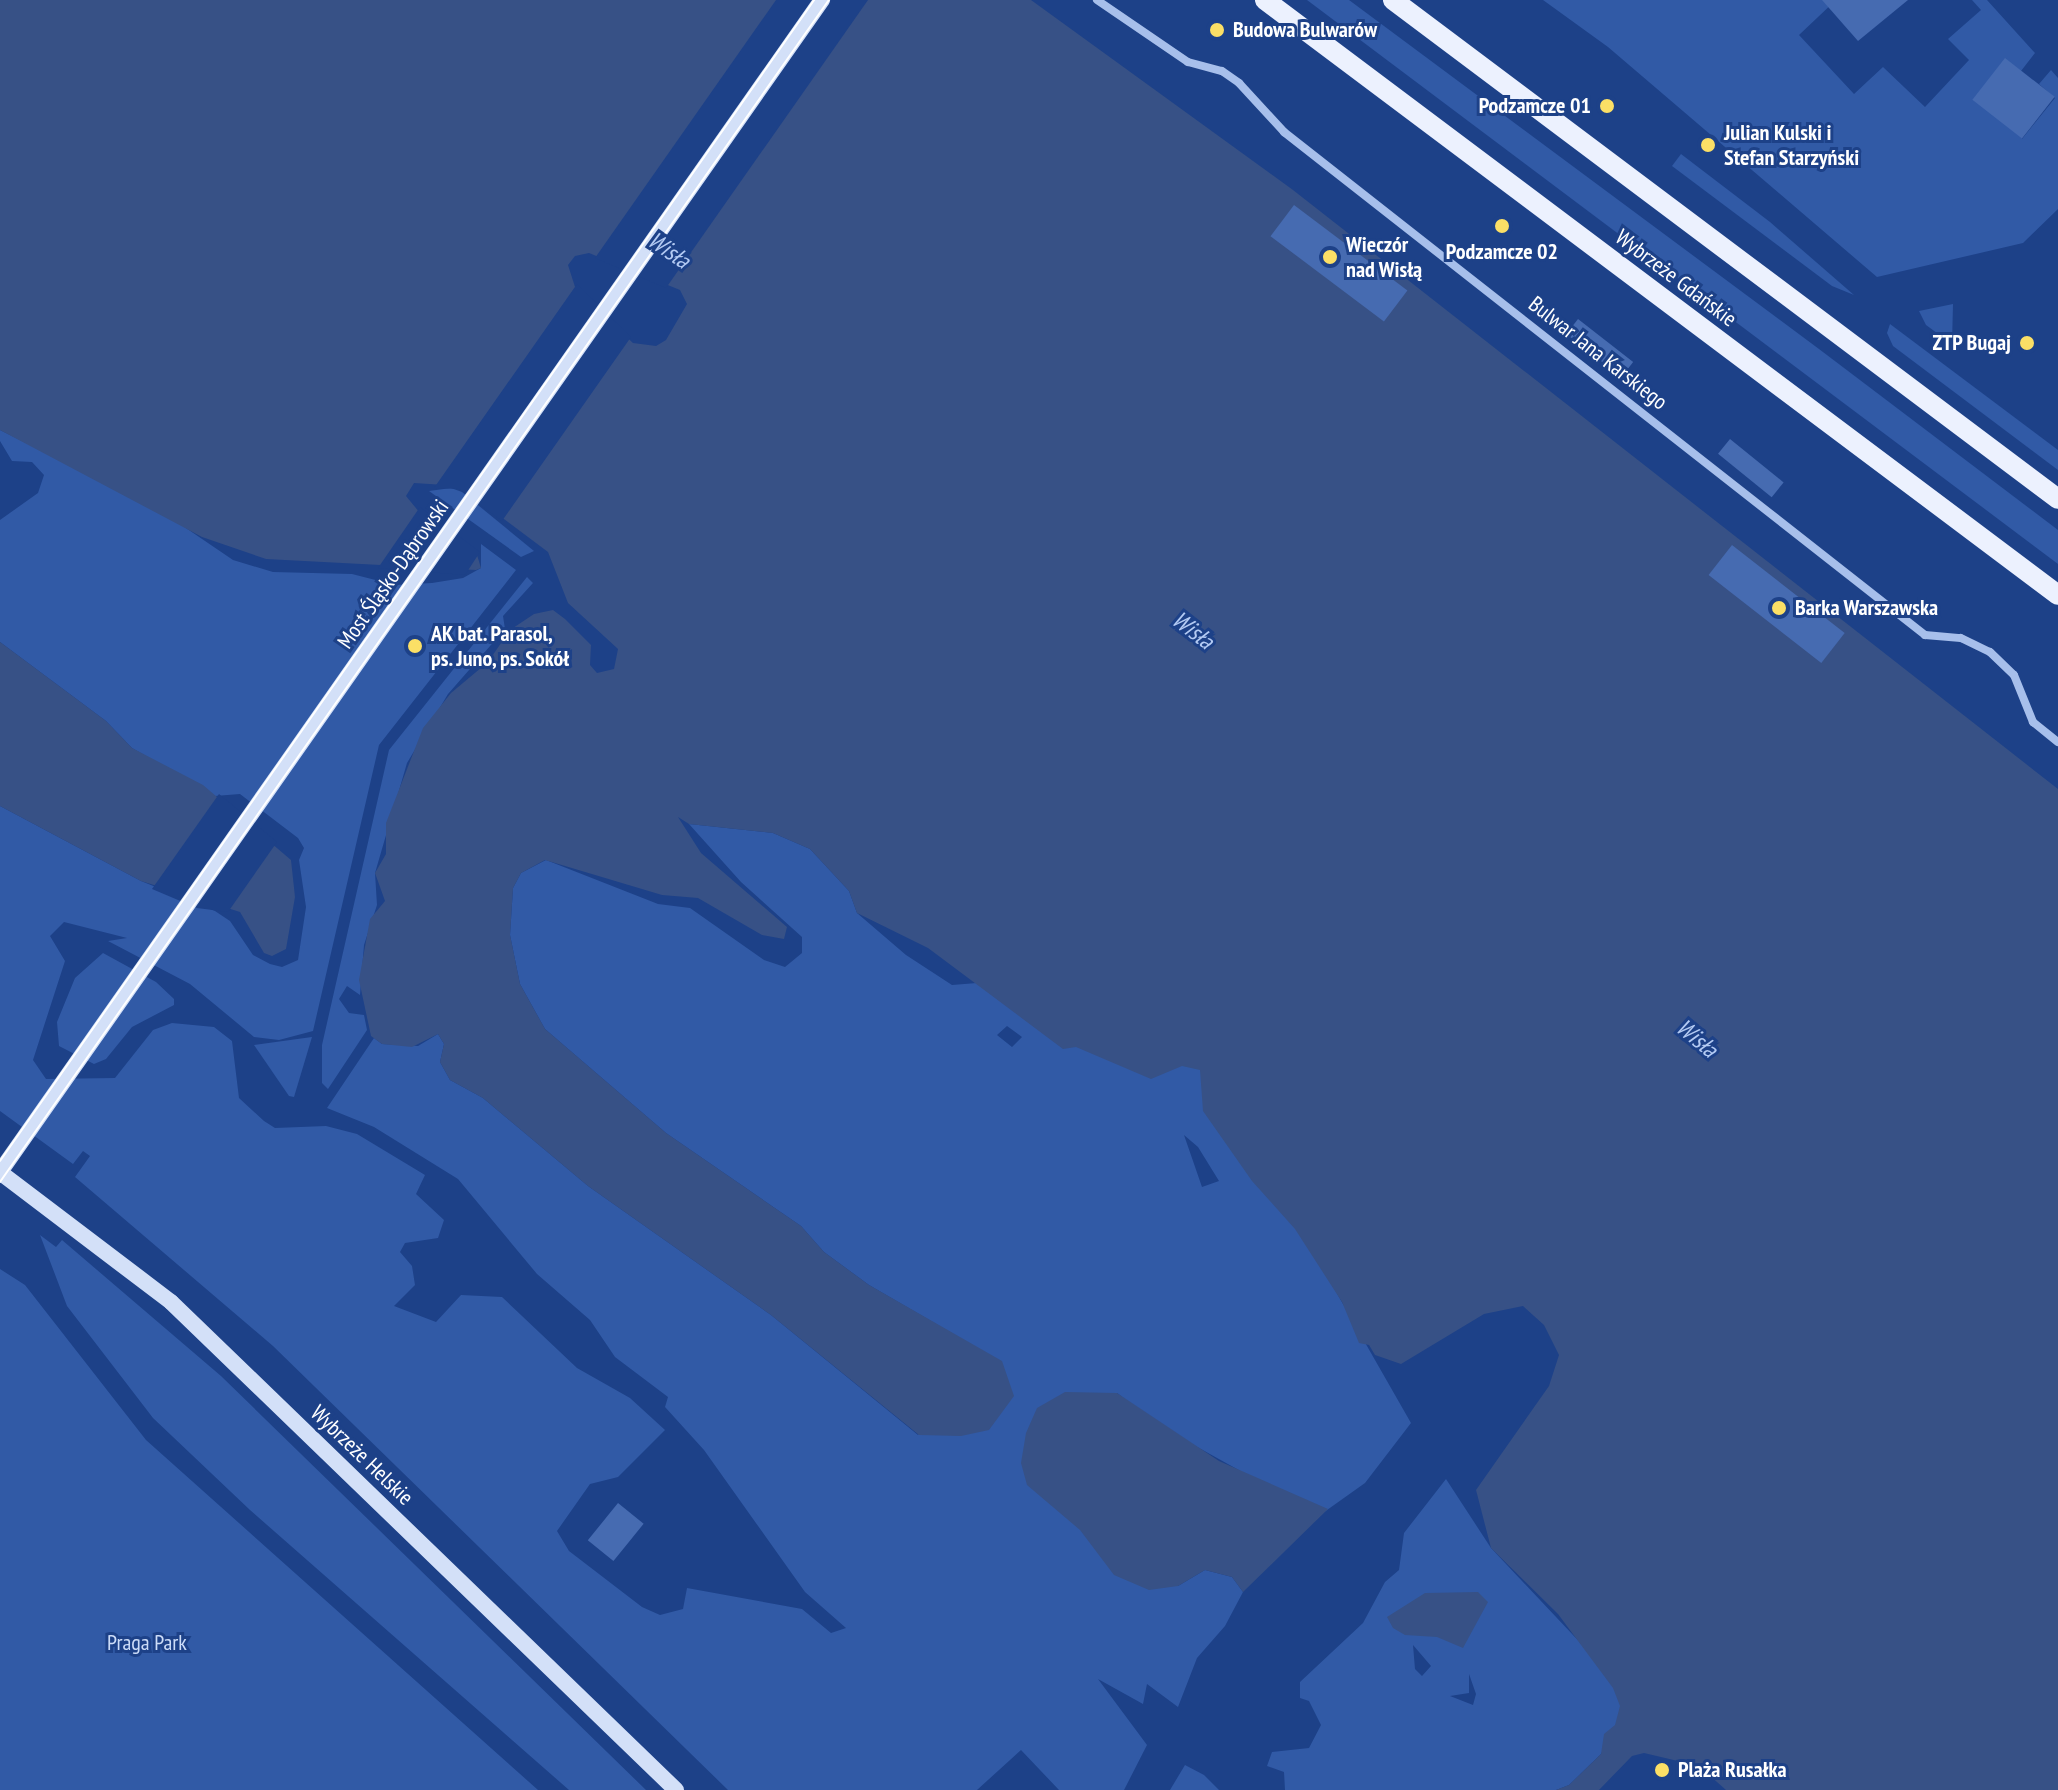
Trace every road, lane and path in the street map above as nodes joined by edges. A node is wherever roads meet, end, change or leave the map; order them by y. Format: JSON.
{"nodes":[{"id":1,"x":822,"y":0,"type":"edge"},
{"id":2,"x":1097,"y":0,"type":"edge"},
{"id":3,"x":1393,"y":0,"type":"edge"},
{"id":4,"x":1270,"y":2,"type":"edge"},
{"id":5,"x":2058,"y":499,"type":"edge"},
{"id":6,"x":2058,"y":595,"type":"edge"},
{"id":7,"x":2058,"y":742,"type":"edge"},
{"id":8,"x":0,"y":1172,"type":"edge"},
{"id":9,"x":676,"y":1790,"type":"edge"}],
"edges":[{"from":1,"to":8,"type":"main road","name":"Most Śląsko-Dąbrowski"},
{"from":2,"to":7,"type":"street","name":"Bulwar Jana Karskiego"},
{"from":3,"to":5,"type":"main road"},
{"from":4,"to":6,"type":"main road","name":"Wybrzeże Gdańskie"},
{"from":8,"to":9,"type":"main road","name":"Wybrzeże Helskie"}]}
